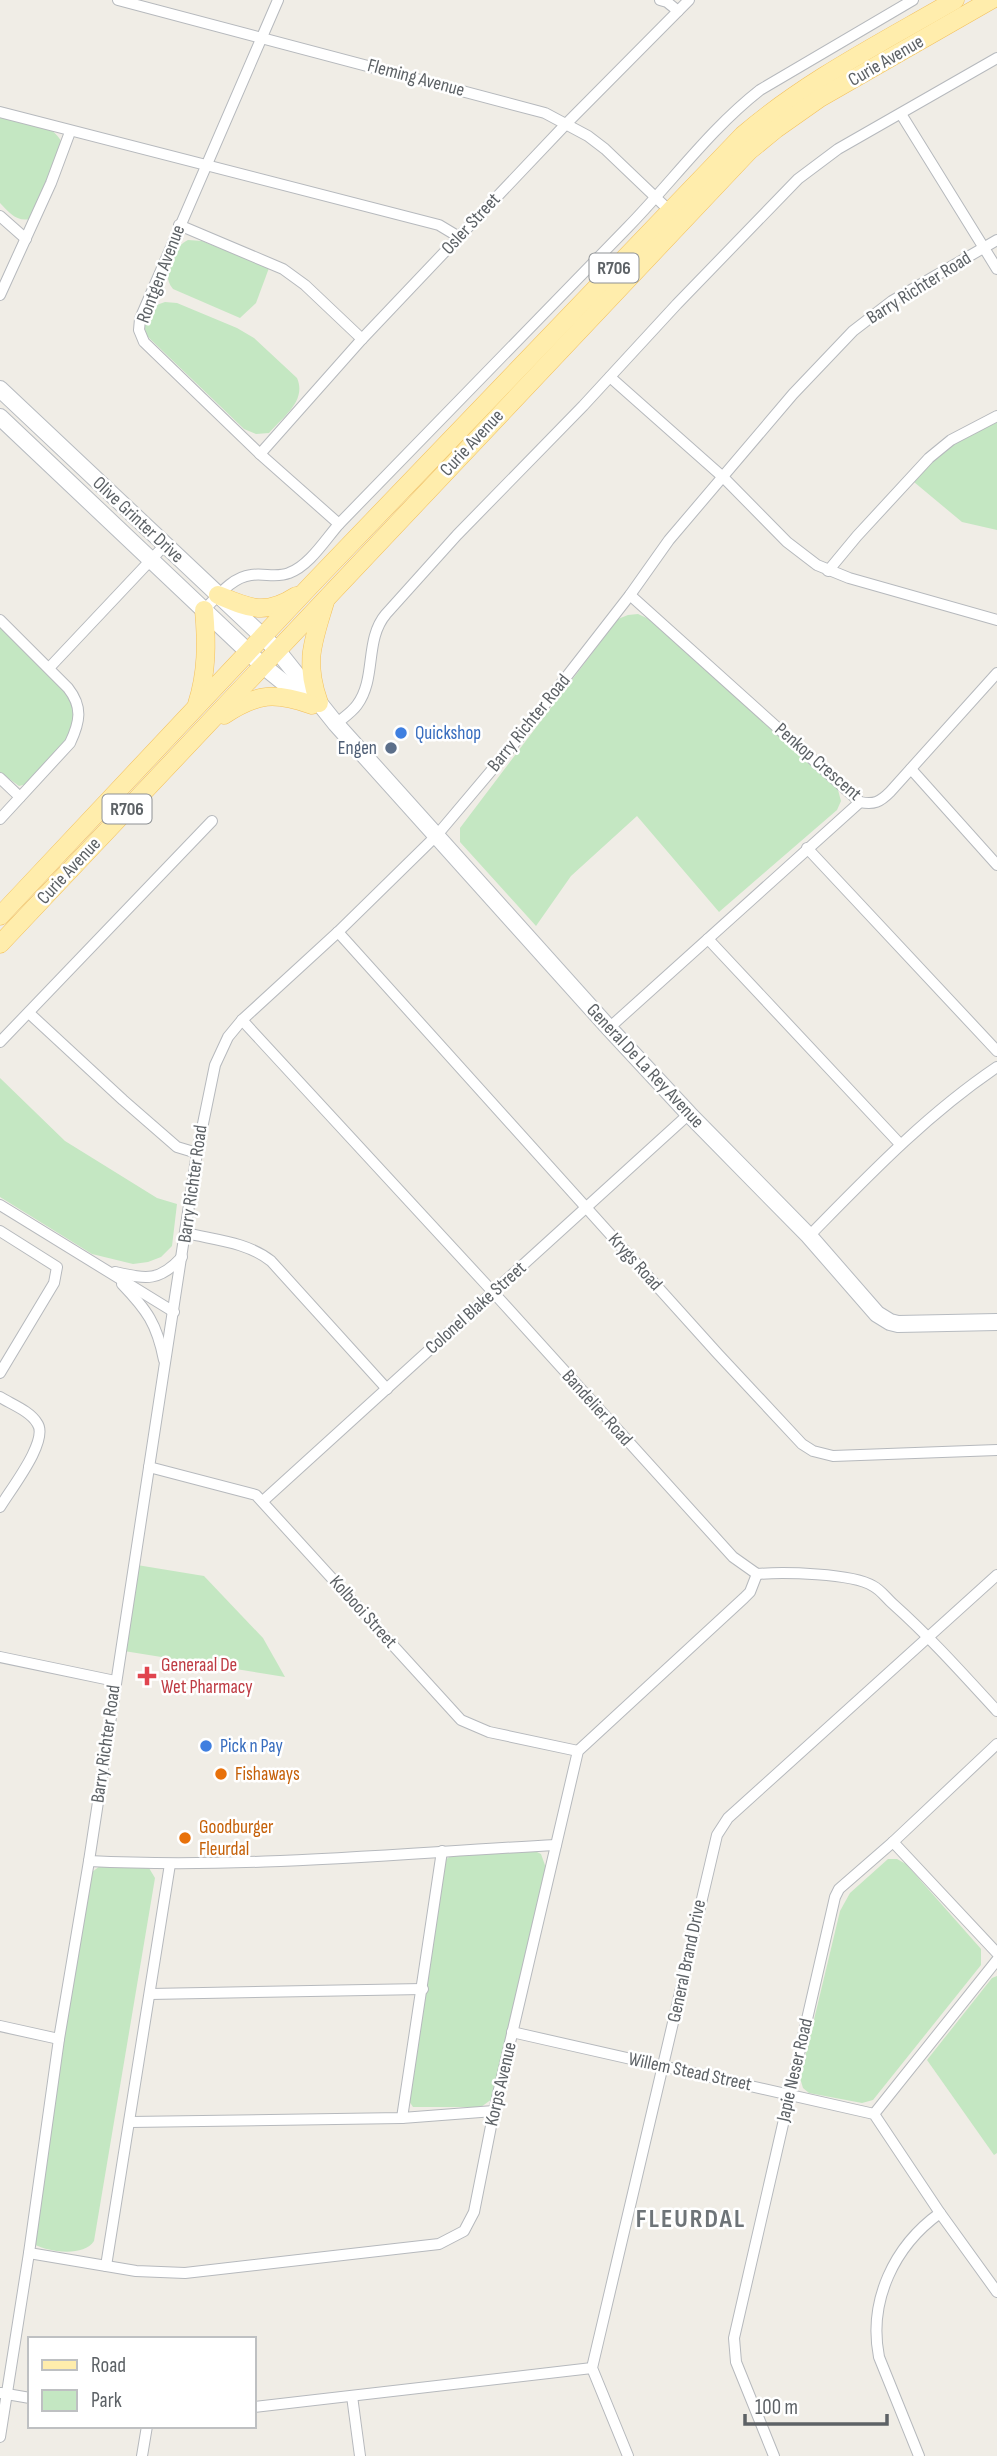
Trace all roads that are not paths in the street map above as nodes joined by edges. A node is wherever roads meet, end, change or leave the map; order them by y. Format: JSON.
{"nodes":[{"id":1,"x":117,"y":0,"type":"edge"},
{"id":2,"x":278,"y":0,"type":"edge"},
{"id":3,"x":660,"y":0,"type":"edge"},
{"id":4,"x":689,"y":0,"type":"edge"},
{"id":5,"x":913,"y":0,"type":"edge"},
{"id":6,"x":955,"y":0,"type":"edge"},
{"id":7,"x":990,"y":0,"type":"edge"},
{"id":8,"x":678,"y":11,"type":"junction"},
{"id":9,"x":262,"y":37,"type":"junction"},
{"id":10,"x":997,"y":58,"type":"edge"},
{"id":11,"x":0,"y":112,"type":"edge"},
{"id":12,"x":901,"y":114,"type":"junction"},
{"id":13,"x":566,"y":124,"type":"junction"},
{"id":14,"x":70,"y":132,"type":"junction"},
{"id":15,"x":205,"y":165,"type":"junction"},
{"id":16,"x":669,"y":210,"type":"junction"},
{"id":17,"x":0,"y":216,"type":"edge"},
{"id":18,"x":179,"y":225,"type":"junction"},
{"id":19,"x":459,"y":237,"type":"junction"},
{"id":20,"x":26,"y":239,"type":"junction"},
{"id":21,"x":997,"y":240,"type":"edge"},
{"id":22,"x":984,"y":248,"type":"junction"},
{"id":23,"x":997,"y":269,"type":"edge"},
{"id":24,"x":0,"y":295,"type":"edge"},
{"id":25,"x":362,"y":339,"type":"junction"},
{"id":26,"x":610,"y":377,"type":"junction"},
{"id":27,"x":0,"y":389,"type":"edge"},
{"id":28,"x":997,"y":416,"type":"edge"},
{"id":29,"x":0,"y":417,"type":"edge"},
{"id":30,"x":260,"y":454,"type":"junction"},
{"id":31,"x":724,"y":478,"type":"junction"},
{"id":32,"x":339,"y":524,"type":"junction"},
{"id":33,"x":164,"y":546,"type":"junction"},
{"id":34,"x":151,"y":560,"type":"junction"},
{"id":35,"x":828,"y":571,"type":"junction"},
{"id":36,"x":312,"y":584,"type":"junction"},
{"id":37,"x":630,"y":594,"type":"junction"},
{"id":38,"x":218,"y":595,"type":"junction"},
{"id":39,"x":328,"y":596,"type":"junction"},
{"id":40,"x":204,"y":610,"type":"junction"},
{"id":41,"x":0,"y":620,"type":"edge"},
{"id":42,"x":997,"y":620,"type":"edge"},
{"id":43,"x":270,"y":644,"type":"junction"},
{"id":44,"x":256,"y":659,"type":"junction"},
{"id":45,"x":49,"y":668,"type":"junction"},
{"id":46,"x":997,"y":673,"type":"edge"},
{"id":47,"x":316,"y":704,"type":"junction"},
{"id":48,"x":194,"y":711,"type":"junction"},
{"id":49,"x":336,"y":724,"type":"junction"},
{"id":50,"x":201,"y":730,"type":"junction"},
{"id":51,"x":911,"y":769,"type":"junction"},
{"id":52,"x":0,"y":778,"type":"edge"},
{"id":53,"x":20,"y":797,"type":"junction"},
{"id":54,"x":860,"y":802,"type":"junction"},
{"id":55,"x":0,"y":819,"type":"edge"},
{"id":56,"x":212,"y":821,"type":"dead end"},
{"id":57,"x":437,"y":835,"type":"junction"},
{"id":58,"x":807,"y":848,"type":"junction"},
{"id":59,"x":997,"y":865,"type":"edge"},
{"id":60,"x":0,"y":916,"type":"edge"},
{"id":61,"x":338,"y":932,"type":"junction"},
{"id":62,"x":708,"y":939,"type":"junction"},
{"id":63,"x":0,"y":944,"type":"edge"},
{"id":64,"x":29,"y":1013,"type":"junction"},
{"id":65,"x":242,"y":1020,"type":"junction"},
{"id":66,"x":609,"y":1028,"type":"junction"},
{"id":67,"x":0,"y":1042,"type":"edge"},
{"id":68,"x":997,"y":1051,"type":"edge"},
{"id":69,"x":997,"y":1067,"type":"edge"},
{"id":70,"x":689,"y":1114,"type":"junction"},
{"id":71,"x":900,"y":1144,"type":"junction"},
{"id":72,"x":197,"y":1153,"type":"junction"},
{"id":73,"x":0,"y":1205,"type":"edge"},
{"id":74,"x":586,"y":1208,"type":"junction"},
{"id":75,"x":0,"y":1231,"type":"edge"},
{"id":76,"x":186,"y":1233,"type":"junction"},
{"id":77,"x":808,"y":1236,"type":"junction"},
{"id":78,"x":182,"y":1257,"type":"junction"},
{"id":79,"x":93,"y":1262,"type":"junction"},
{"id":80,"x":111,"y":1273,"type":"junction"},
{"id":81,"x":493,"y":1292,"type":"junction"},
{"id":82,"x":174,"y":1312,"type":"junction"},
{"id":83,"x":997,"y":1322,"type":"edge"},
{"id":84,"x":165,"y":1366,"type":"junction"},
{"id":85,"x":0,"y":1373,"type":"edge"},
{"id":86,"x":387,"y":1389,"type":"junction"},
{"id":87,"x":0,"y":1397,"type":"edge"},
{"id":88,"x":997,"y":1450,"type":"edge"},
{"id":89,"x":149,"y":1467,"type":"junction"},
{"id":90,"x":264,"y":1502,"type":"junction"},
{"id":91,"x":0,"y":1507,"type":"edge"},
{"id":92,"x":757,"y":1574,"type":"junction"},
{"id":93,"x":997,"y":1575,"type":"edge"},
{"id":94,"x":928,"y":1636,"type":"junction"},
{"id":95,"x":0,"y":1657,"type":"edge"},
{"id":96,"x":116,"y":1681,"type":"junction"},
{"id":97,"x":997,"y":1711,"type":"edge"},
{"id":98,"x":997,"y":1744,"type":"edge"},
{"id":99,"x":578,"y":1751,"type":"junction"},
{"id":100,"x":893,"y":1842,"type":"junction"},
{"id":101,"x":556,"y":1845,"type":"junction"},
{"id":102,"x":442,"y":1851,"type":"junction"},
{"id":103,"x":89,"y":1861,"type":"junction"},
{"id":104,"x":170,"y":1864,"type":"junction"},
{"id":105,"x":997,"y":1953,"type":"edge"},
{"id":106,"x":997,"y":1960,"type":"edge"},
{"id":107,"x":423,"y":1989,"type":"junction"},
{"id":108,"x":150,"y":1994,"type":"junction"},
{"id":109,"x":0,"y":2025,"type":"edge"},
{"id":110,"x":512,"y":2032,"type":"junction"},
{"id":111,"x":59,"y":2039,"type":"junction"},
{"id":112,"x":664,"y":2067,"type":"junction"},
{"id":113,"x":790,"y":2094,"type":"junction"},
{"id":114,"x":494,"y":2111,"type":"junction"},
{"id":115,"x":874,"y":2114,"type":"junction"},
{"id":116,"x":402,"y":2118,"type":"junction"},
{"id":117,"x":130,"y":2122,"type":"junction"},
{"id":118,"x":940,"y":2213,"type":"junction"},
{"id":119,"x":29,"y":2253,"type":"junction"},
{"id":120,"x":106,"y":2266,"type":"junction"},
{"id":121,"x":997,"y":2292,"type":"edge"},
{"id":122,"x":592,"y":2368,"type":"junction"},
{"id":123,"x":4,"y":2394,"type":"edge"},
{"id":124,"x":352,"y":2396,"type":"junction"},
{"id":125,"x":28,"y":2398,"type":"edge"},
{"id":126,"x":256,"y":2407,"type":"edge"},
{"id":127,"x":147,"y":2428,"type":"edge"},
{"id":128,"x":0,"y":2437,"type":"edge"},
{"id":129,"x":142,"y":2456,"type":"edge"},
{"id":130,"x":360,"y":2456,"type":"edge"},
{"id":131,"x":628,"y":2456,"type":"edge"},
{"id":132,"x":774,"y":2456,"type":"edge"},
{"id":133,"x":919,"y":2456,"type":"edge"}],
"edges":[{"from":1,"to":9,"type":"street","name":"Fleming Avenue"},
{"from":2,"to":9,"type":"street","name":"Rontgen Avenue"},
{"from":3,"to":8,"type":"street"},
{"from":4,"to":8,"type":"street","name":"Osler Street"},
{"from":5,"to":16,"type":"street","name":"Curie Avenue"},
{"from":6,"to":16,"type":"main road","name":"Curie Avenue","number":"R706"},
{"from":7,"to":16,"type":"main road","name":"Curie Avenue","number":"R706"},
{"from":8,"to":13,"type":"street","name":"Osler Street"},
{"from":9,"to":13,"type":"street","name":"Fleming Avenue"},
{"from":9,"to":15,"type":"street","name":"Rontgen Avenue"},
{"from":10,"to":12,"type":"street"},
{"from":11,"to":14,"type":"street"},
{"from":12,"to":22,"type":"street"},
{"from":12,"to":26,"type":"street"},
{"from":13,"to":16,"type":"street","name":"Fleming Avenue"},
{"from":13,"to":19,"type":"street","name":"Osler Street"},
{"from":14,"to":15,"type":"street"},
{"from":14,"to":20,"type":"street"},
{"from":15,"to":18,"type":"street","name":"Rontgen Avenue"},
{"from":15,"to":19,"type":"street"},
{"from":16,"to":32,"type":"street","name":"Curie Avenue"},
{"from":16,"to":36,"type":"main road","name":"Curie Avenue","number":"R706"},
{"from":16,"to":39,"type":"main road","name":"Curie Avenue","number":"R706"},
{"from":17,"to":20,"type":"street"},
{"from":18,"to":25,"type":"street"},
{"from":18,"to":30,"type":"street","name":"Rontgen Avenue"},
{"from":19,"to":25,"type":"street","name":"Osler Street"},
{"from":20,"to":24,"type":"street"},
{"from":21,"to":22,"type":"street","name":"Barry Richter Road"},
{"from":22,"to":23,"type":"street"},
{"from":22,"to":31,"type":"street","name":"Barry Richter Road"},
{"from":25,"to":30,"type":"street","name":"Osler Street"},
{"from":26,"to":31,"type":"street"},
{"from":26,"to":49,"type":"street"},
{"from":27,"to":33,"type":"street","name":"Olive Grinter Drive"},
{"from":28,"to":35,"type":"street"},
{"from":29,"to":34,"type":"street","name":"Olive Grinter Drive"},
{"from":30,"to":32,"type":"street","name":"Rontgen Avenue"},
{"from":31,"to":35,"type":"street"},
{"from":31,"to":37,"type":"street","name":"Barry Richter Road"},
{"from":32,"to":38,"type":"street","name":"Curie Avenue"},
{"from":33,"to":34,"type":"street"},
{"from":33,"to":38,"type":"street","name":"Olive Grinter Drive"},
{"from":34,"to":40,"type":"street","name":"Olive Grinter Drive"},
{"from":34,"to":45,"type":"street"},
{"from":35,"to":42,"type":"street"},
{"from":36,"to":38,"type":"main road"},
{"from":36,"to":43,"type":"main road","name":"Curie Avenue","number":"R706"},
{"from":37,"to":54,"type":"street","name":"Penkop Crescent"},
{"from":37,"to":57,"type":"street","name":"Barry Richter Road"},
{"from":38,"to":40,"type":"street","name":"Curie Avenue"},
{"from":38,"to":43,"type":"street","name":"Olive Grinter Drive"},
{"from":39,"to":43,"type":"main road","name":"Curie Avenue","number":"R706"},
{"from":39,"to":47,"type":"main road"},
{"from":40,"to":44,"type":"street","name":"Olive Grinter Drive"},
{"from":40,"to":48,"type":"main road"},
{"from":41,"to":45,"type":"street"},
{"from":43,"to":44,"type":"main road","name":"Curie Avenue","number":"R706"},
{"from":43,"to":47,"type":"street","name":"General De La Rey Avenue"},
{"from":44,"to":47,"type":"street","name":"General De La Rey Avenue"},
{"from":44,"to":48,"type":"main road","name":"Curie Avenue","number":"R706"},
{"from":44,"to":50,"type":"main road","name":"Curie Avenue","number":"R706"},
{"from":45,"to":53,"type":"street"},
{"from":46,"to":51,"type":"street","name":"Penkop Crescent"},
{"from":47,"to":49,"type":"street","name":"General De La Rey Avenue"},
{"from":47,"to":50,"type":"main road"},
{"from":48,"to":60,"type":"main road","name":"Curie Avenue","number":"R706"},
{"from":49,"to":57,"type":"street","name":"General De La Rey Avenue"},
{"from":50,"to":63,"type":"main road","name":"Curie Avenue","number":"R706"},
{"from":51,"to":54,"type":"street","name":"Penkop Crescent"},
{"from":51,"to":59,"type":"street"},
{"from":52,"to":53,"type":"street"},
{"from":53,"to":55,"type":"street"},
{"from":54,"to":58,"type":"street"},
{"from":56,"to":64,"type":"street"},
{"from":57,"to":61,"type":"street","name":"Barry Richter Road"},
{"from":57,"to":66,"type":"street","name":"General De La Rey Avenue"},
{"from":58,"to":62,"type":"street"},
{"from":58,"to":68,"type":"street"},
{"from":61,"to":65,"type":"street","name":"Barry Richter Road"},
{"from":61,"to":74,"type":"street","name":"Krygs Road"},
{"from":62,"to":66,"type":"street"},
{"from":62,"to":71,"type":"street"},
{"from":64,"to":67,"type":"street"},
{"from":64,"to":72,"type":"street"},
{"from":65,"to":72,"type":"street","name":"Barry Richter Road"},
{"from":65,"to":81,"type":"street","name":"Bandelier Road"},
{"from":66,"to":70,"type":"street","name":"General De La Rey Avenue"},
{"from":69,"to":71,"type":"street"},
{"from":70,"to":74,"type":"street","name":"Colonel Blake Street"},
{"from":70,"to":77,"type":"street","name":"General De La Rey Avenue"},
{"from":71,"to":77,"type":"street"},
{"from":72,"to":76,"type":"street","name":"Barry Richter Road"},
{"from":73,"to":79,"type":"street"},
{"from":74,"to":81,"type":"street","name":"Colonel Blake Street"},
{"from":74,"to":88,"type":"street","name":"Krygs Road"},
{"from":75,"to":85,"type":"street"},
{"from":76,"to":78,"type":"street","name":"Barry Richter Road"},
{"from":76,"to":86,"type":"street"},
{"from":77,"to":83,"type":"street","name":"General De La Rey Avenue"},
{"from":78,"to":79,"type":"street"},
{"from":78,"to":82,"type":"street","name":"Barry Richter Road"},
{"from":79,"to":80,"type":"street"},
{"from":80,"to":82,"type":"street"},
{"from":80,"to":84,"type":"street"},
{"from":81,"to":86,"type":"street","name":"Colonel Blake Street"},
{"from":81,"to":92,"type":"street","name":"Bandelier Road"},
{"from":82,"to":84,"type":"street","name":"Barry Richter Road"},
{"from":84,"to":89,"type":"street","name":"Barry Richter Road"},
{"from":86,"to":90,"type":"street","name":"Colonel Blake Street"},
{"from":87,"to":91,"type":"street"},
{"from":89,"to":90,"type":"street","name":"Kolbooi Street"},
{"from":89,"to":96,"type":"street","name":"Barry Richter Road"},
{"from":90,"to":99,"type":"street","name":"Kolbooi Street"},
{"from":92,"to":94,"type":"street"},
{"from":92,"to":99,"type":"street"},
{"from":93,"to":94,"type":"street","name":"General Brand Drive"},
{"from":94,"to":97,"type":"street"},
{"from":94,"to":112,"type":"street","name":"General Brand Drive"},
{"from":95,"to":96,"type":"street"},
{"from":96,"to":103,"type":"street","name":"Barry Richter Road"},
{"from":98,"to":100,"type":"street","name":"Japie Neser Road"},
{"from":99,"to":101,"type":"street","name":"Korps Avenue"},
{"from":100,"to":105,"type":"street"},
{"from":100,"to":113,"type":"street","name":"Japie Neser Road"},
{"from":101,"to":102,"type":"street"},
{"from":101,"to":110,"type":"street","name":"Korps Avenue"},
{"from":102,"to":104,"type":"street"},
{"from":102,"to":107,"type":"street"},
{"from":103,"to":104,"type":"street"},
{"from":103,"to":111,"type":"street","name":"Barry Richter Road"},
{"from":104,"to":108,"type":"street"},
{"from":106,"to":115,"type":"street"},
{"from":107,"to":108,"type":"street"},
{"from":107,"to":116,"type":"street"},
{"from":108,"to":117,"type":"street"},
{"from":109,"to":111,"type":"street"},
{"from":110,"to":112,"type":"street","name":"Willem Stead Street"},
{"from":110,"to":114,"type":"street","name":"Korps Avenue"},
{"from":111,"to":119,"type":"street","name":"Barry Richter Road"},
{"from":112,"to":113,"type":"street","name":"Willem Stead Street"},
{"from":112,"to":122,"type":"street","name":"General Brand Drive"},
{"from":113,"to":115,"type":"street","name":"Willem Stead Street"},
{"from":113,"to":132,"type":"street","name":"Japie Neser Road"},
{"from":114,"to":116,"type":"street"},
{"from":114,"to":120,"type":"street","name":"Korps Avenue"},
{"from":115,"to":118,"type":"street"},
{"from":116,"to":117,"type":"street"},
{"from":117,"to":120,"type":"street"},
{"from":118,"to":121,"type":"street"},
{"from":118,"to":133,"type":"street"},
{"from":119,"to":120,"type":"street","name":"Korps Avenue"},
{"from":119,"to":123,"type":"street","name":"Barry Richter Road"},
{"from":122,"to":124,"type":"street"},
{"from":122,"to":131,"type":"street"},
{"from":123,"to":125,"type":"street"},
{"from":123,"to":128,"type":"street","name":"Barry Richter Road"},
{"from":124,"to":126,"type":"street"},
{"from":124,"to":130,"type":"street"},
{"from":127,"to":129,"type":"street"}]}
